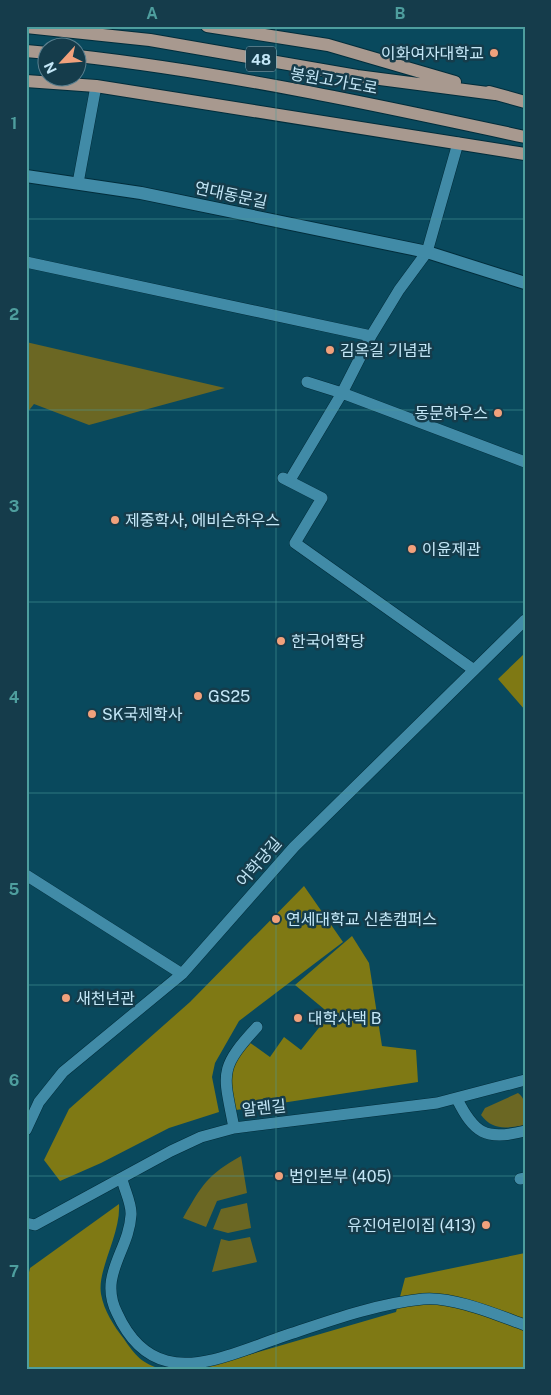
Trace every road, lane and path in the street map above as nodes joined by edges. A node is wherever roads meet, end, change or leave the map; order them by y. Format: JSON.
{"nodes":[{"id":1,"x":207,"y":26,"type":"edge"},
{"id":2,"x":26,"y":27,"type":"edge"},
{"id":3,"x":88,"y":57,"type":"edge"},
{"id":4,"x":26,"y":81,"type":"edge"},
{"id":5,"x":96,"y":86,"type":"junction"},
{"id":6,"x":495,"y":94,"type":"junction"},
{"id":7,"x":525,"y":102,"type":"edge"},
{"id":8,"x":525,"y":137,"type":"edge"},
{"id":9,"x":458,"y":143,"type":"junction"},
{"id":10,"x":525,"y":154,"type":"edge"},
{"id":11,"x":26,"y":176,"type":"edge"},
{"id":12,"x":78,"y":183,"type":"junction"},
{"id":13,"x":427,"y":252,"type":"junction"},
{"id":14,"x":26,"y":262,"type":"edge"},
{"id":15,"x":525,"y":283,"type":"edge"},
{"id":16,"x":371,"y":336,"type":"junction"},
{"id":17,"x":307,"y":382,"type":"dead end"},
{"id":18,"x":342,"y":393,"type":"junction"},
{"id":19,"x":525,"y":462,"type":"edge"},
{"id":20,"x":525,"y":620,"type":"edge"},
{"id":21,"x":474,"y":670,"type":"junction"},
{"id":22,"x":26,"y":876,"type":"edge"},
{"id":23,"x":182,"y":974,"type":"junction"},
{"id":24,"x":257,"y":1027,"type":"dead end"},
{"id":25,"x":525,"y":1080,"type":"edge"},
{"id":26,"x":457,"y":1099,"type":"junction"},
{"id":27,"x":234,"y":1128,"type":"junction"},
{"id":28,"x":26,"y":1130,"type":"edge"},
{"id":29,"x":525,"y":1131,"type":"edge"},
{"id":30,"x":122,"y":1179,"type":"junction"},
{"id":31,"x":26,"y":1223,"type":"edge"},
{"id":32,"x":525,"y":1325,"type":"edge"}],
"edges":[{"from":1,"to":6,"type":"main road"},
{"from":2,"to":6,"type":"main road","name":"봉원고가도로","number":"48"},
{"from":3,"to":8,"type":"main road","name":"봉원고가도로","number":"48"},
{"from":4,"to":5,"type":"main road"},
{"from":5,"to":9,"type":"main road"},
{"from":5,"to":12,"type":"lane"},
{"from":6,"to":7,"type":"main road","number":"48"},
{"from":9,"to":10,"type":"main road"},
{"from":9,"to":13,"type":"lane"},
{"from":11,"to":12,"type":"street","name":"연대동문길"},
{"from":12,"to":13,"type":"street","name":"연대동문길"},
{"from":13,"to":15,"type":"street","name":"연대동문길"},
{"from":13,"to":16,"type":"lane"},
{"from":14,"to":16,"type":"lane"},
{"from":16,"to":18,"type":"lane"},
{"from":17,"to":18,"type":"lane"},
{"from":18,"to":19,"type":"lane"},
{"from":18,"to":21,"type":"lane"},
{"from":20,"to":21,"type":"lane","name":"어학당길"},
{"from":21,"to":23,"type":"lane","name":"어학당길"},
{"from":22,"to":23,"type":"lane"},
{"from":23,"to":28,"type":"lane","name":"어학당길"},
{"from":24,"to":27,"type":"lane"},
{"from":25,"to":26,"type":"lane","name":"알렌길"},
{"from":26,"to":27,"type":"lane","name":"알렌길"},
{"from":26,"to":29,"type":"lane"},
{"from":27,"to":30,"type":"lane","name":"알렌길"},
{"from":30,"to":31,"type":"lane","name":"알렌길"},
{"from":30,"to":32,"type":"lane"}]}
